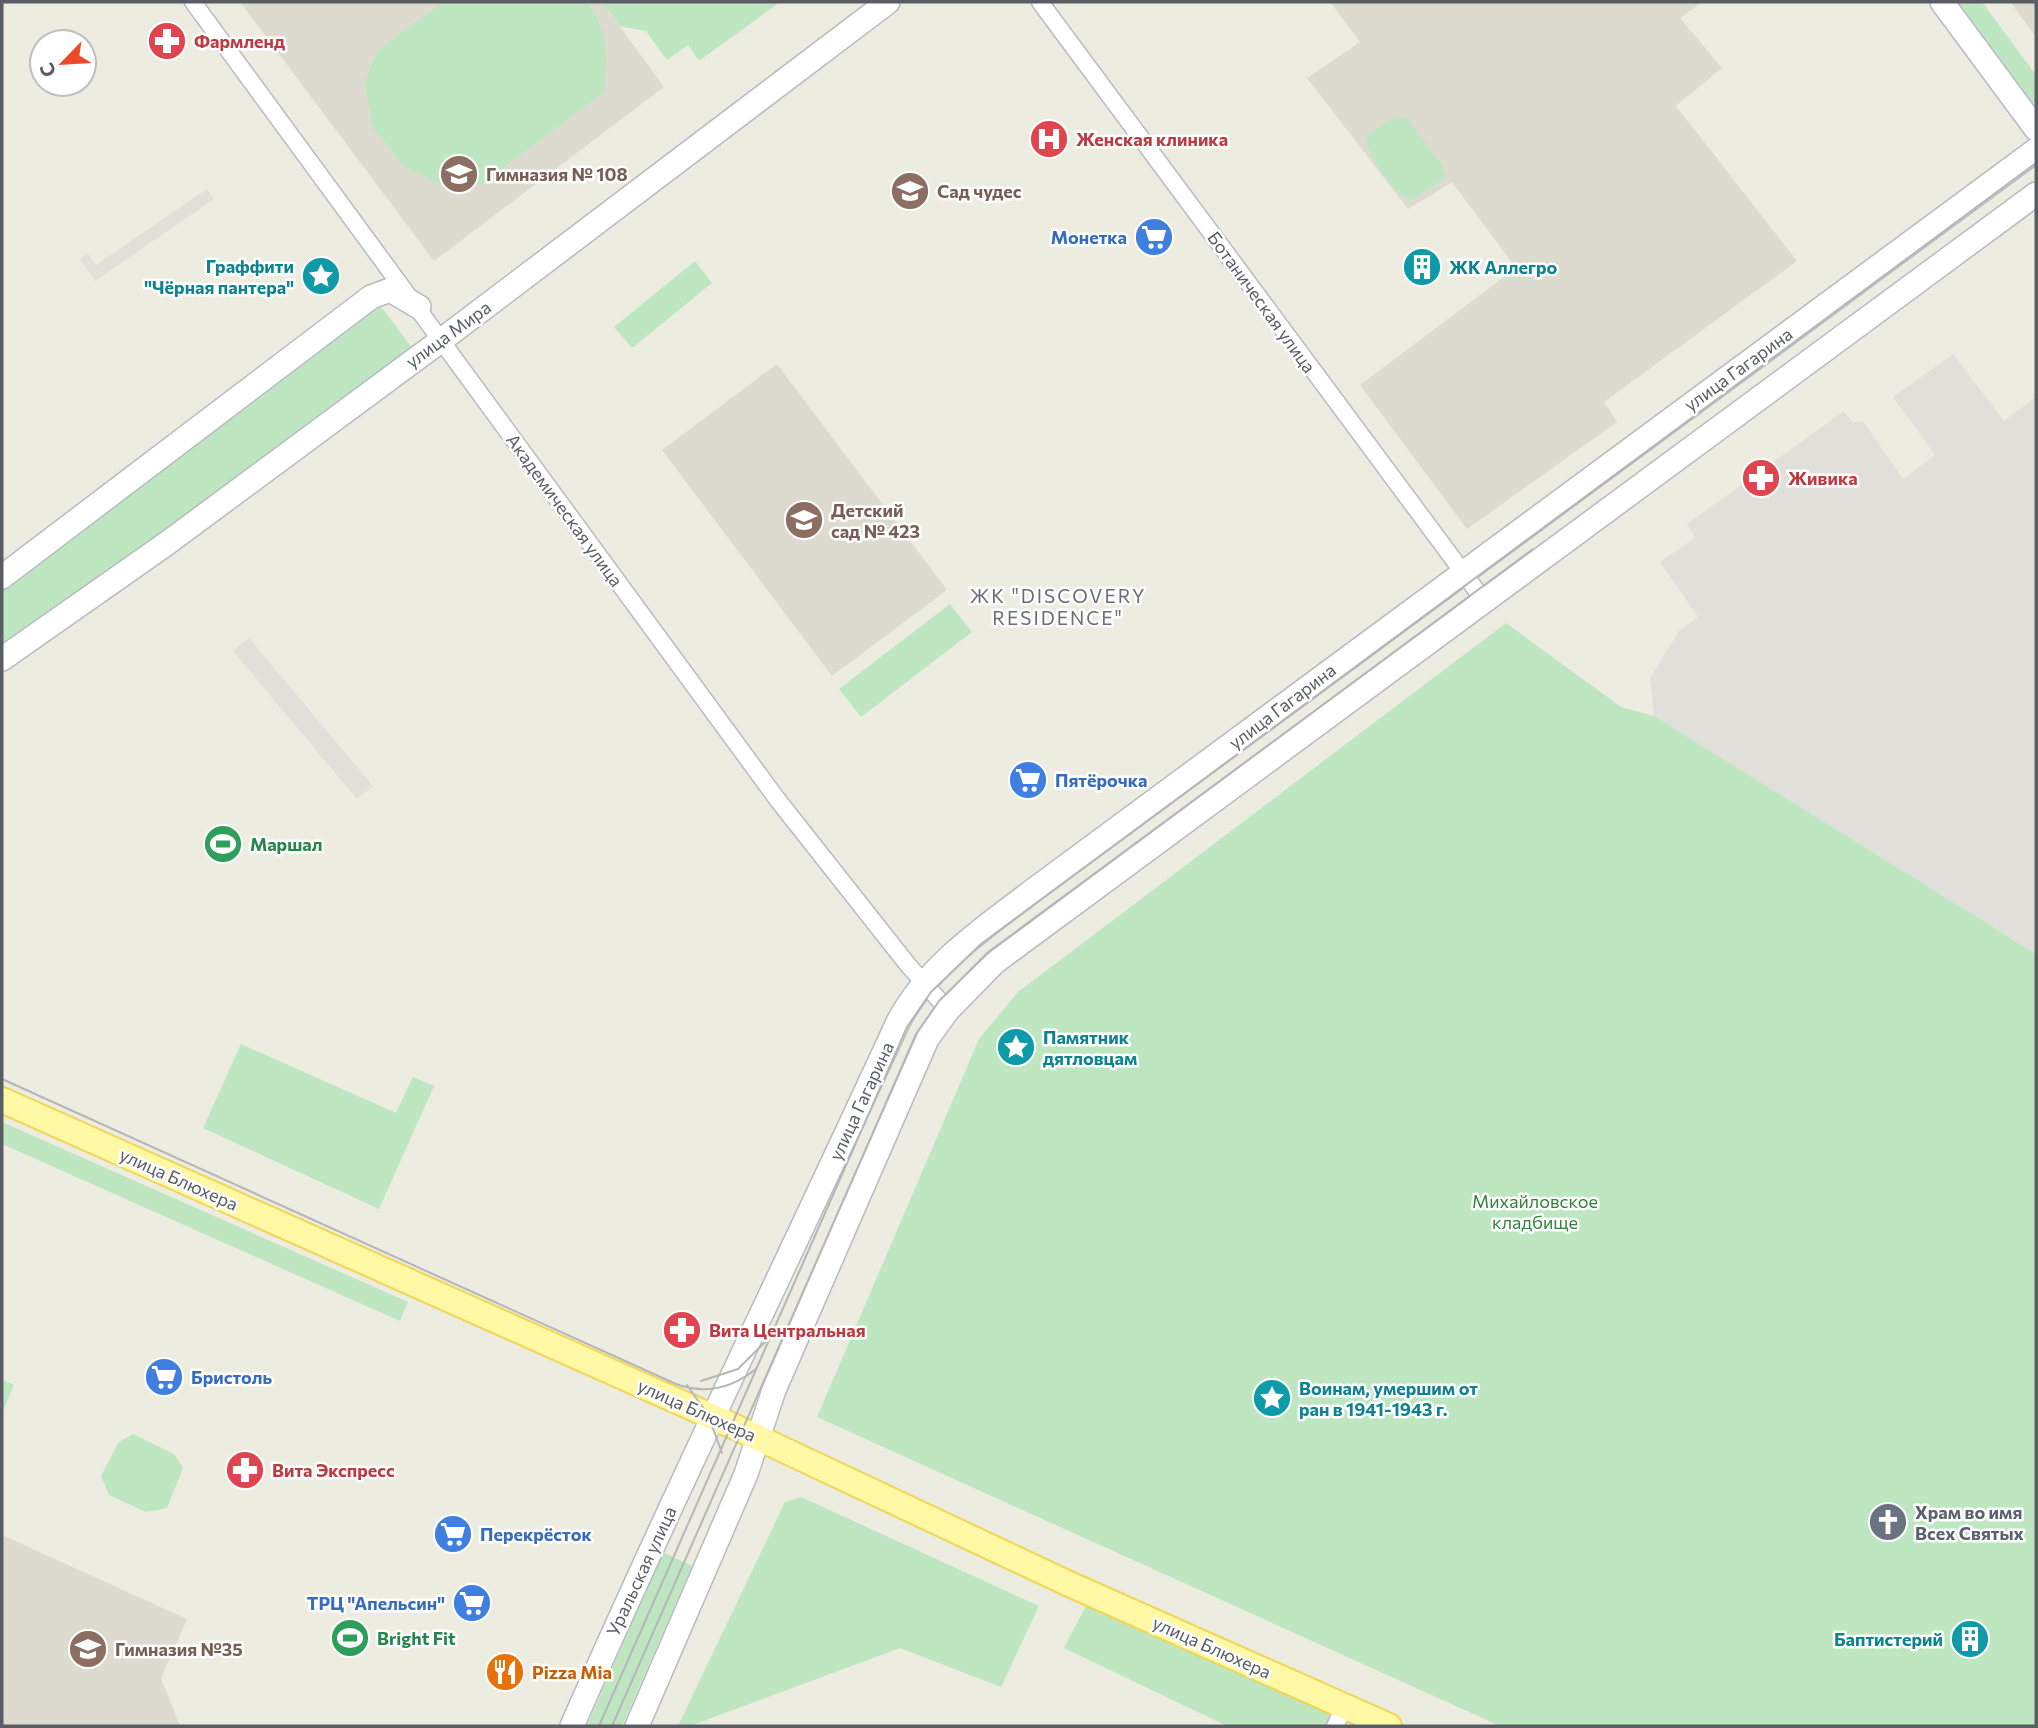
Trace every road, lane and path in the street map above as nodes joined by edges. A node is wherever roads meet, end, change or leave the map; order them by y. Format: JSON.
{"nodes":[{"id":1,"x":193,"y":2,"type":"edge"},
{"id":2,"x":888,"y":2,"type":"edge"},
{"id":3,"x":1040,"y":2,"type":"edge"},
{"id":4,"x":1942,"y":2,"type":"edge"},
{"id":5,"x":2036,"y":129,"type":"edge"},
{"id":6,"x":2036,"y":150,"type":"edge"},
{"id":7,"x":2036,"y":194,"type":"edge"},
{"id":8,"x":419,"y":307,"type":"junction"},
{"id":9,"x":443,"y":339,"type":"junction"},
{"id":10,"x":1463,"y":573,"type":"junction"},
{"id":11,"x":2,"y":577,"type":"edge"},
{"id":12,"x":1485,"y":602,"type":"junction"},
{"id":13,"x":2,"y":659,"type":"edge"},
{"id":14,"x":922,"y":982,"type":"junction"},
{"id":15,"x":948,"y":1010,"type":"junction"},
{"id":16,"x":2,"y":1100,"type":"edge"},
{"id":17,"x":713,"y":1417,"type":"junction"},
{"id":18,"x":759,"y":1438,"type":"junction"},
{"id":19,"x":1340,"y":1716,"type":"edge"},
{"id":20,"x":572,"y":1726,"type":"edge"},
{"id":21,"x":636,"y":1726,"type":"edge"},
{"id":22,"x":1390,"y":1726,"type":"edge"}],
"edges":[{"from":1,"to":8,"type":"street","name":"Академическая улица"},
{"from":2,"to":9,"type":"main road","name":"улица Мира"},
{"from":3,"to":10,"type":"street","name":"Ботаническая улица"},
{"from":4,"to":5,"type":"main road"},
{"from":6,"to":10,"type":"main road","name":"улица Гагарина"},
{"from":7,"to":12,"type":"main road","name":"улица Гагарина"},
{"from":8,"to":9,"type":"street","name":"Академическая улица"},
{"from":8,"to":11,"type":"main road"},
{"from":9,"to":13,"type":"main road","name":"улица Мира"},
{"from":9,"to":14,"type":"street","name":"Академическая улица"},
{"from":10,"to":12,"type":"street","name":"Ботаническая улица"},
{"from":10,"to":14,"type":"main road","name":"улица Гагарина"},
{"from":12,"to":15,"type":"main road","name":"улица Гагарина"},
{"from":14,"to":15,"type":"street","name":"Академическая улица"},
{"from":14,"to":17,"type":"main road","name":"улица Гагарина"},
{"from":15,"to":18,"type":"main road","name":"улица Гагарина"},
{"from":16,"to":17,"type":"main road","name":"улица Блюхера"},
{"from":17,"to":18,"type":"main road","name":"улица Блюхера"},
{"from":17,"to":20,"type":"main road","name":"Уральская улица"},
{"from":18,"to":19,"type":"main road","name":"улица Блюхера"},
{"from":18,"to":21,"type":"main road"},
{"from":19,"to":22,"type":"main road","name":"улица Блюхера"}]}
